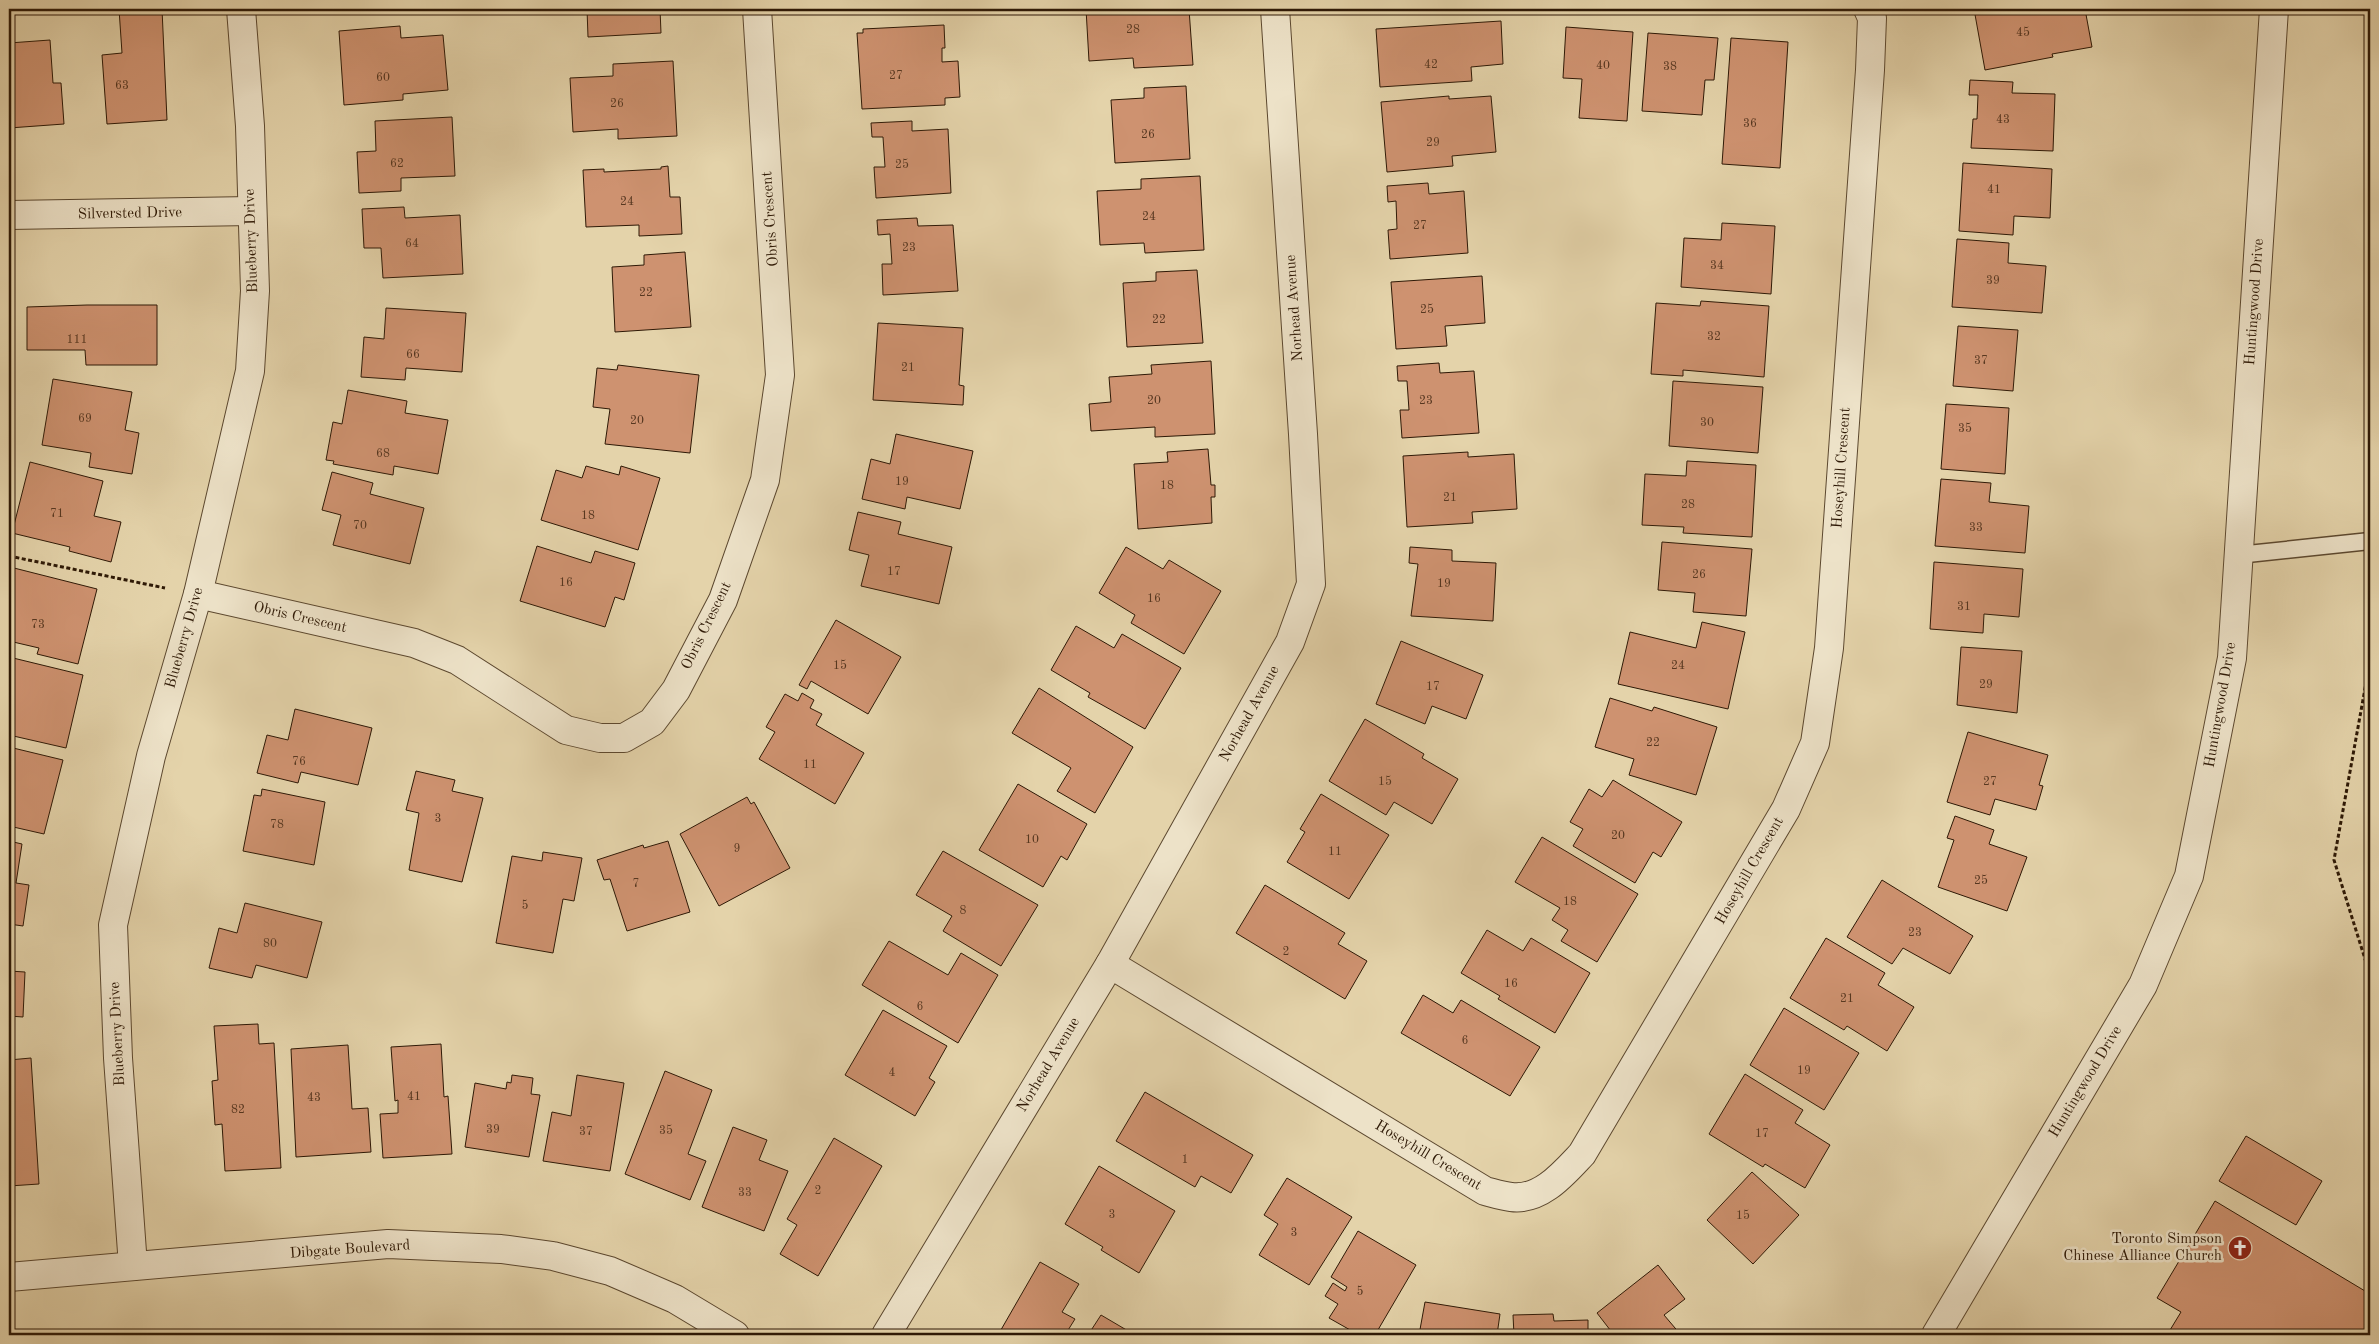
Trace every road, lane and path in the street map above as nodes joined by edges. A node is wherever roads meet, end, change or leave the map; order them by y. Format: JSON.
{"nodes":[{"id":1,"x":241,"y":9,"type":"edge"},
{"id":2,"x":757,"y":9,"type":"edge"},
{"id":3,"x":1275,"y":9,"type":"edge"},
{"id":4,"x":1868,"y":9,"type":"edge"},
{"id":5,"x":2274,"y":9,"type":"edge"},
{"id":6,"x":251,"y":211,"type":"junction"},
{"id":7,"x":9,"y":215,"type":"edge"},
{"id":8,"x":2370,"y":542,"type":"edge"},
{"id":9,"x":2238,"y":555,"type":"junction"},
{"id":10,"x":9,"y":556,"type":"edge"},
{"id":11,"x":140,"y":583,"type":"dead end"},
{"id":12,"x":198,"y":594,"type":"junction"},
{"id":13,"x":2370,"y":661,"type":"edge"},
{"id":14,"x":1110,"y":964,"type":"junction"},
{"id":15,"x":2370,"y":975,"type":"edge"},
{"id":16,"x":133,"y":1266,"type":"junction"},
{"id":17,"x":9,"y":1277,"type":"edge"},
{"id":18,"x":734,"y":1335,"type":"edge"},
{"id":19,"x":886,"y":1335,"type":"edge"},
{"id":20,"x":1936,"y":1335,"type":"edge"}],
"edges":[{"from":1,"to":6,"type":"street","name":"Blueberry Drive"},
{"from":2,"to":12,"type":"street","name":"Obris Crescent"},
{"from":3,"to":14,"type":"street","name":"Norhead Avenue"},
{"from":4,"to":14,"type":"street","name":"Hoseyhill Crescent"},
{"from":5,"to":9,"type":"street","name":"Huntingwood Drive"},
{"from":6,"to":7,"type":"street","name":"Silversted Drive"},
{"from":6,"to":12,"type":"street","name":"Blueberry Drive"},
{"from":8,"to":9,"type":"lane"},
{"from":9,"to":20,"type":"street","name":"Huntingwood Drive"},
{"from":10,"to":11,"type":"path"},
{"from":12,"to":16,"type":"street","name":"Blueberry Drive"},
{"from":13,"to":15,"type":"path"},
{"from":14,"to":19,"type":"street","name":"Norhead Avenue"},
{"from":16,"to":17,"type":"street","name":"Dibgate Boulevard"},
{"from":16,"to":18,"type":"street","name":"Dibgate Boulevard"}]}
